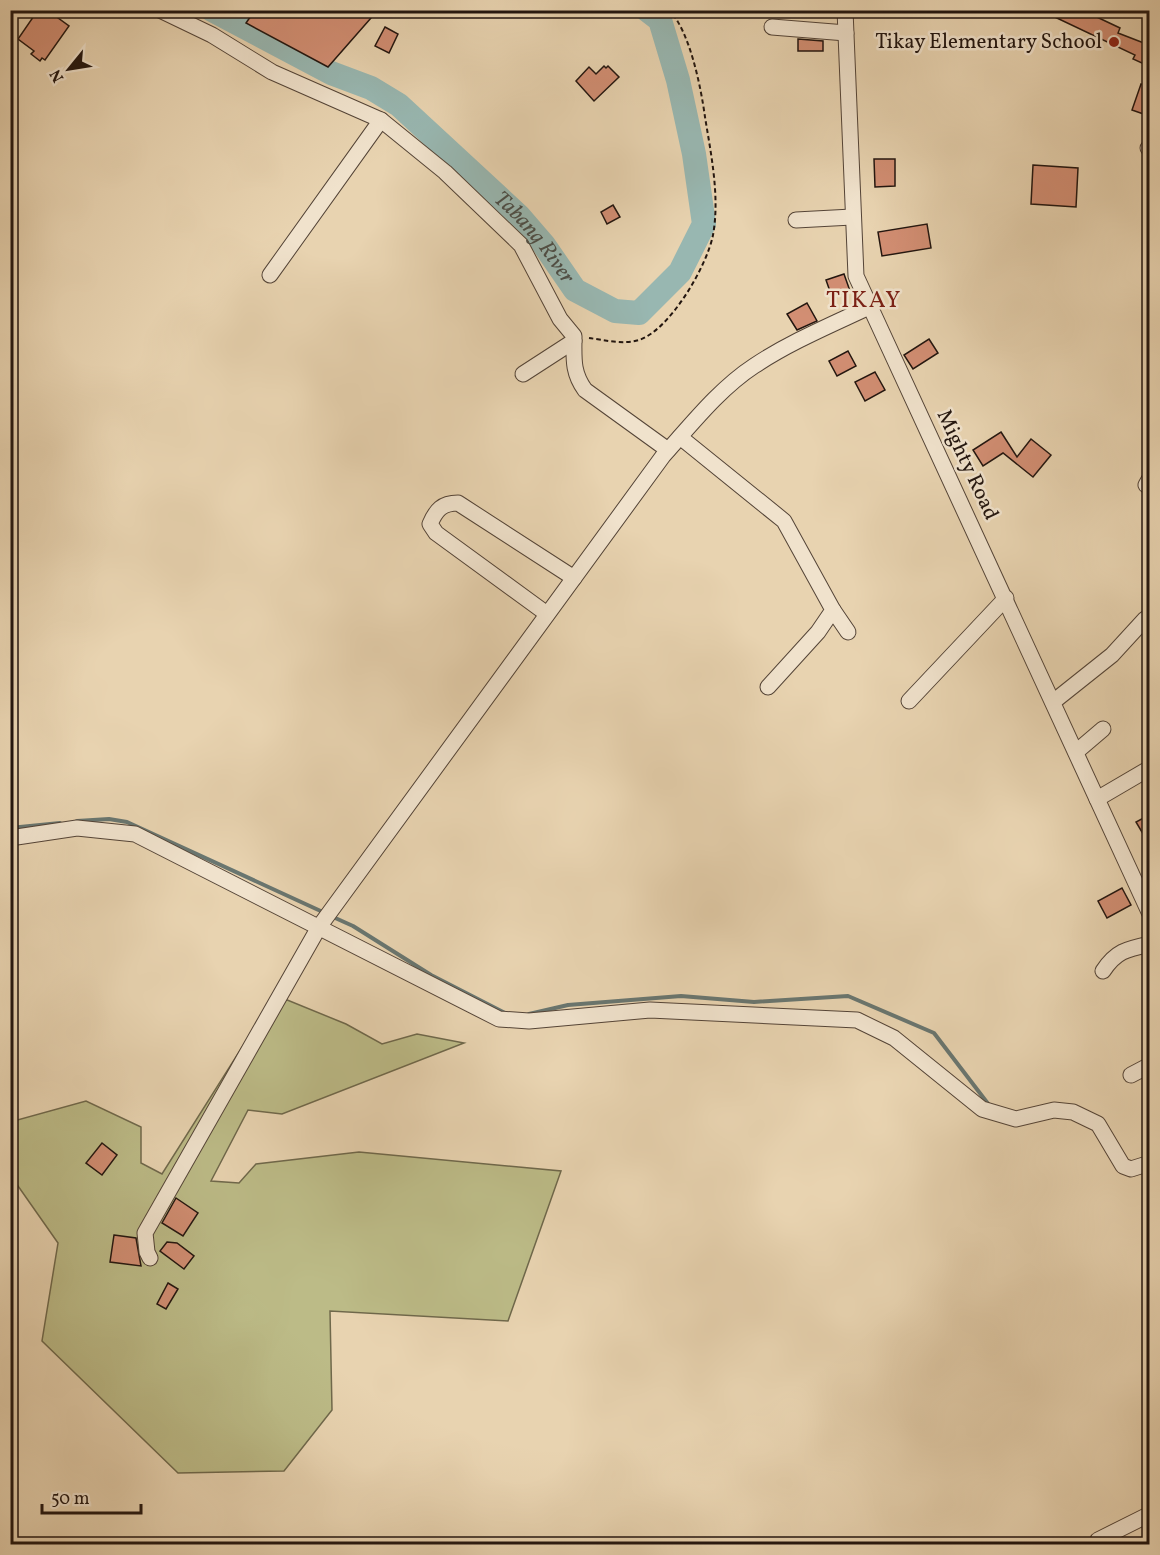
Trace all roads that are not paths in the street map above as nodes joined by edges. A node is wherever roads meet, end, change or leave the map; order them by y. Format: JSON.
{"nodes":[{"id":1,"x":160,"y":10,"type":"edge"},
{"id":2,"x":845,"y":10,"type":"edge"},
{"id":3,"x":772,"y":27,"type":"dead end"},
{"id":4,"x":846,"y":33,"type":"junction"},
{"id":5,"x":381,"y":120,"type":"junction"},
{"id":6,"x":852,"y":217,"type":"junction"},
{"id":7,"x":796,"y":220,"type":"dead end"},
{"id":8,"x":270,"y":274,"type":"dead end"},
{"id":9,"x":869,"y":307,"type":"junction"},
{"id":10,"x":574,"y":339,"type":"junction"},
{"id":11,"x":523,"y":374,"type":"dead end"},
{"id":12,"x":680,"y":437,"type":"junction"},
{"id":13,"x":668,"y":450,"type":"junction"},
{"id":14,"x":574,"y":578,"type":"junction"},
{"id":15,"x":1006,"y":598,"type":"junction"},
{"id":16,"x":833,"y":610,"type":"junction"},
{"id":17,"x":547,"y":614,"type":"junction"},
{"id":18,"x":1145,"y":619,"type":"dead end"},
{"id":19,"x":848,"y":632,"type":"dead end"},
{"id":20,"x":768,"y":687,"type":"dead end"},
{"id":21,"x":909,"y":700,"type":"dead end"},
{"id":22,"x":1053,"y":702,"type":"junction"},
{"id":23,"x":1103,"y":729,"type":"dead end"},
{"id":24,"x":1076,"y":752,"type":"junction"},
{"id":25,"x":1149,"y":768,"type":"edge"},
{"id":26,"x":1097,"y":799,"type":"junction"},
{"id":27,"x":10,"y":838,"type":"edge"},
{"id":28,"x":1149,"y":914,"type":"edge"},
{"id":29,"x":319,"y":927,"type":"junction"},
{"id":30,"x":1149,"y":944,"type":"edge"},
{"id":31,"x":1103,"y":971,"type":"dead end"},
{"id":32,"x":1149,"y":1065,"type":"edge"},
{"id":33,"x":1131,"y":1074,"type":"dead end"},
{"id":34,"x":1149,"y":1163,"type":"edge"},
{"id":35,"x":150,"y":1258,"type":"dead end"},
{"id":36,"x":1149,"y":1514,"type":"edge"},
{"id":37,"x":1098,"y":1540,"type":"dead end"}],
"edges":[{"from":1,"to":5,"type":"street"},
{"from":2,"to":4,"type":"street","name":"Mighty Road"},
{"from":3,"to":4,"type":"street"},
{"from":4,"to":6,"type":"street","name":"Mighty Road"},
{"from":5,"to":8,"type":"street"},
{"from":5,"to":10,"type":"street"},
{"from":6,"to":7,"type":"street"},
{"from":6,"to":9,"type":"street","name":"Mighty Road"},
{"from":9,"to":12,"type":"street"},
{"from":9,"to":15,"type":"street","name":"Mighty Road"},
{"from":10,"to":11,"type":"street"},
{"from":10,"to":13,"type":"street"},
{"from":12,"to":13,"type":"street"},
{"from":12,"to":16,"type":"street"},
{"from":13,"to":14,"type":"street"},
{"from":14,"to":17,"type":"street"},
{"from":14,"to":17,"type":"street"},
{"from":15,"to":21,"type":"street"},
{"from":15,"to":22,"type":"street","name":"Mighty Road"},
{"from":16,"to":19,"type":"street"},
{"from":16,"to":20,"type":"street"},
{"from":17,"to":29,"type":"street"},
{"from":18,"to":22,"type":"street"},
{"from":22,"to":24,"type":"street","name":"Mighty Road"},
{"from":23,"to":24,"type":"street"},
{"from":24,"to":26,"type":"street","name":"Mighty Road"},
{"from":25,"to":26,"type":"street"},
{"from":26,"to":28,"type":"street","name":"Mighty Road"},
{"from":27,"to":29,"type":"street"},
{"from":29,"to":34,"type":"street"},
{"from":29,"to":35,"type":"street"},
{"from":30,"to":31,"type":"street"},
{"from":32,"to":33,"type":"street"},
{"from":36,"to":37,"type":"street"}]}
